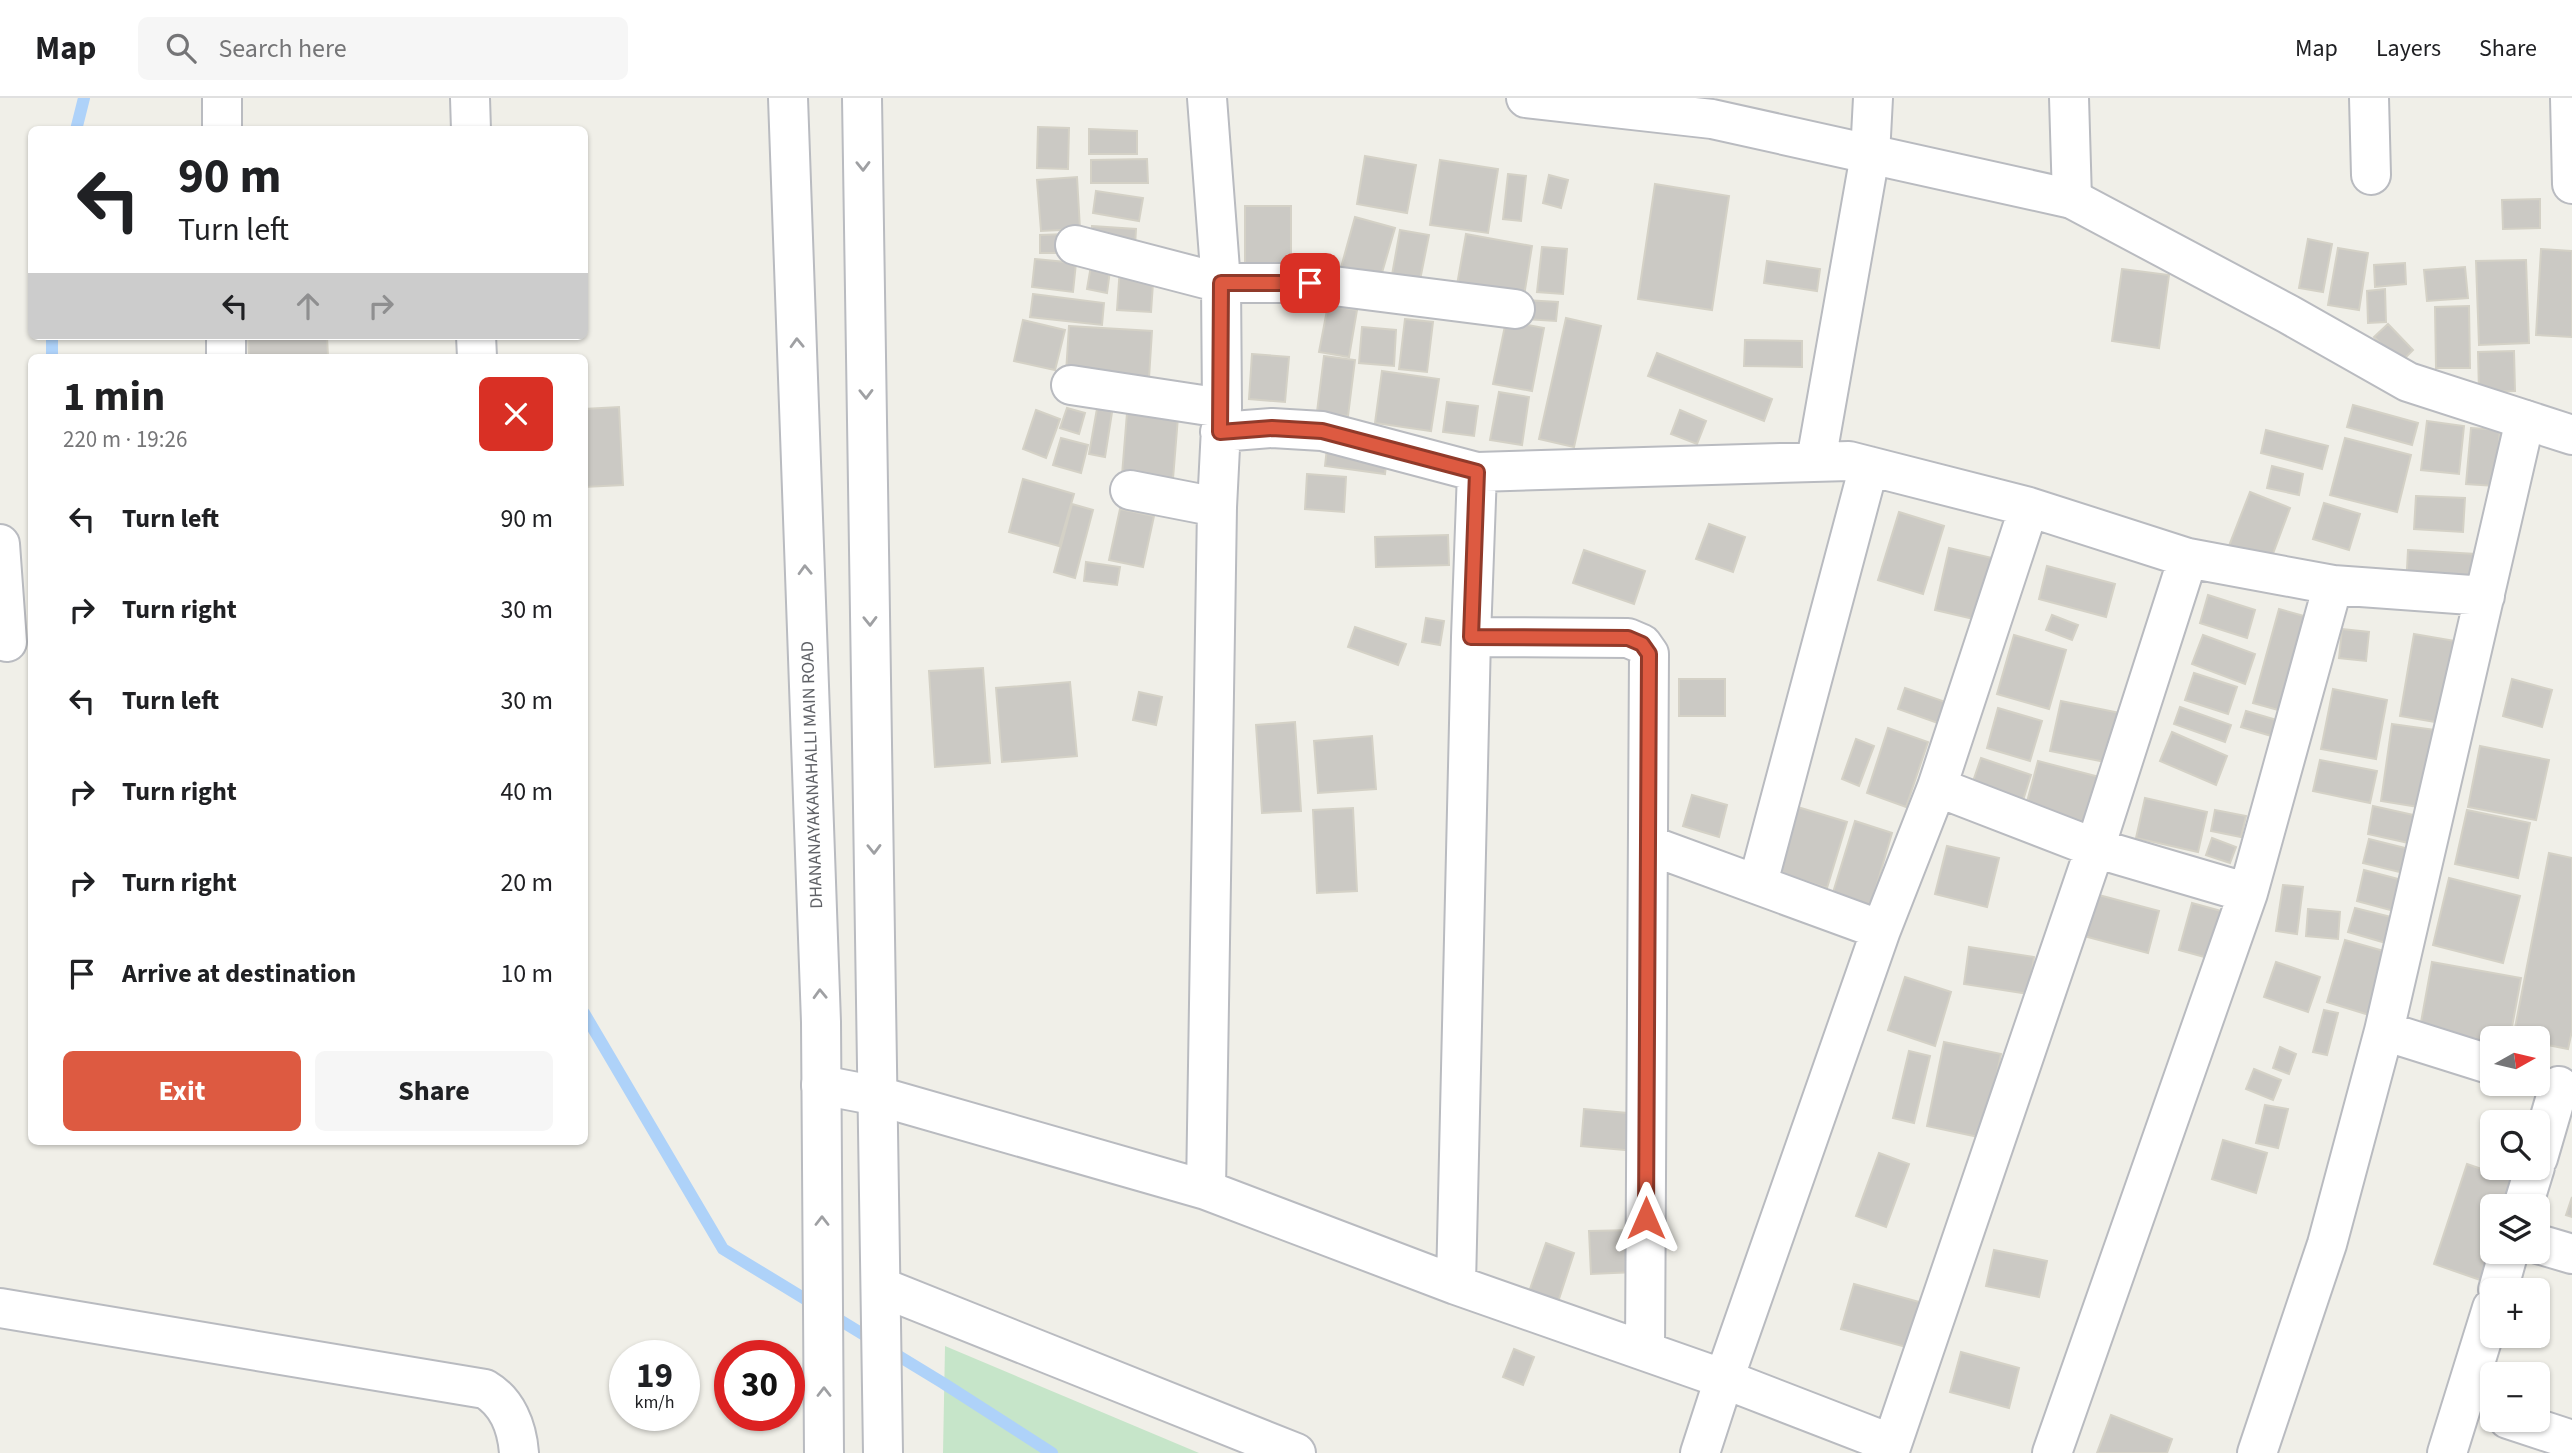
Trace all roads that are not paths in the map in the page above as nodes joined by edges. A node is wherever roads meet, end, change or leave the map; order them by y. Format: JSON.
{"nodes":[{"id":1,"x":222,"y":98,"type":"edge"},
{"id":2,"x":470,"y":98,"type":"edge"},
{"id":3,"x":788,"y":98,"type":"edge"},
{"id":4,"x":862,"y":98,"type":"edge"},
{"id":5,"x":1207,"y":98,"type":"edge"},
{"id":6,"x":1526,"y":98,"type":"edge"},
{"id":7,"x":1873,"y":98,"type":"edge"},
{"id":8,"x":2068,"y":98,"type":"edge"},
{"id":9,"x":2369,"y":98,"type":"edge"},
{"id":10,"x":2570,"y":98,"type":"edge"},
{"id":11,"x":222,"y":126,"type":"edge"},
{"id":12,"x":471,"y":126,"type":"edge"},
{"id":13,"x":1870,"y":155,"type":"junction"},
{"id":14,"x":2371,"y":175,"type":"dead end"},
{"id":15,"x":2572,"y":184,"type":"edge"},
{"id":16,"x":2072,"y":200,"type":"junction"},
{"id":17,"x":1075,"y":245,"type":"dead end"},
{"id":18,"x":1221,"y":283,"type":"junction"},
{"id":19,"x":1515,"y":309,"type":"dead end"},
{"id":20,"x":1071,"y":384,"type":"dead end"},
{"id":21,"x":1221,"y":420,"type":"junction"},
{"id":22,"x":2525,"y":420,"type":"junction"},
{"id":23,"x":2572,"y":435,"type":"edge"},
{"id":24,"x":1816,"y":461,"type":"junction"},
{"id":25,"x":1869,"y":466,"type":"junction"},
{"id":26,"x":1477,"y":472,"type":"junction"},
{"id":27,"x":1130,"y":490,"type":"dead end"},
{"id":28,"x":1217,"y":506,"type":"junction"},
{"id":29,"x":2029,"y":507,"type":"junction"},
{"id":30,"x":0,"y":544,"type":"edge"},
{"id":31,"x":2188,"y":558,"type":"junction"},
{"id":32,"x":2333,"y":585,"type":"junction"},
{"id":33,"x":2484,"y":596,"type":"junction"},
{"id":34,"x":1471,"y":637,"type":"junction"},
{"id":35,"x":7,"y":642,"type":"dead end"},
{"id":36,"x":1937,"y":787,"type":"junction"},
{"id":37,"x":1649,"y":845,"type":"junction"},
{"id":38,"x":2095,"y":848,"type":"junction"},
{"id":39,"x":1758,"y":883,"type":"junction"},
{"id":40,"x":2248,"y":893,"type":"junction"},
{"id":41,"x":1881,"y":930,"type":"junction"},
{"id":42,"x":2384,"y":1031,"type":"junction"},
{"id":43,"x":2480,"y":1061,"type":"edge"},
{"id":44,"x":821,"y":1085,"type":"junction"},
{"id":45,"x":2556,"y":1086,"type":"edge"},
{"id":46,"x":878,"y":1096,"type":"junction"},
{"id":47,"x":2550,"y":1110,"type":"edge"},
{"id":48,"x":1206,"y":1190,"type":"junction"},
{"id":49,"x":2550,"y":1248,"type":"edge"},
{"id":50,"x":2572,"y":1254,"type":"edge"},
{"id":51,"x":1456,"y":1285,"type":"junction"},
{"id":52,"x":881,"y":1287,"type":"junction"},
{"id":53,"x":0,"y":1308,"type":"edge"},
{"id":54,"x":2486,"y":1348,"type":"edge"},
{"id":55,"x":1645,"y":1351,"type":"junction"},
{"id":56,"x":1724,"y":1379,"type":"junction"},
{"id":57,"x":2477,"y":1409,"type":"edge"},
{"id":58,"x":2548,"y":1432,"type":"edge"},
{"id":59,"x":2572,"y":1440,"type":"edge"},
{"id":60,"x":1890,"y":1449,"type":"edge"},
{"id":61,"x":519,"y":1453,"type":"edge"},
{"id":62,"x":824,"y":1453,"type":"edge"},
{"id":63,"x":883,"y":1453,"type":"edge"},
{"id":64,"x":1296,"y":1453,"type":"edge"},
{"id":65,"x":1700,"y":1453,"type":"edge"},
{"id":66,"x":2052,"y":1453,"type":"edge"},
{"id":67,"x":2257,"y":1453,"type":"edge"},
{"id":68,"x":2448,"y":1453,"type":"edge"}],
"edges":[{"from":1,"to":11,"type":"street"},
{"from":2,"to":12,"type":"street"},
{"from":44,"to":3,"type":"street","name":"DHANANAYAKANAHALLI MAIN ROAD","one_way":true},
{"from":4,"to":46,"type":"street","one_way":true},
{"from":5,"to":18,"type":"street"},
{"from":6,"to":13,"type":"street"},
{"from":7,"to":13,"type":"street"},
{"from":8,"to":16,"type":"street"},
{"from":9,"to":14,"type":"street"},
{"from":10,"to":15,"type":"street"},
{"from":13,"to":16,"type":"street"},
{"from":13,"to":24,"type":"street"},
{"from":16,"to":22,"type":"street"},
{"from":17,"to":18,"type":"street"},
{"from":18,"to":19,"type":"street"},
{"from":18,"to":21,"type":"street"},
{"from":20,"to":21,"type":"street"},
{"from":21,"to":26,"type":"street"},
{"from":21,"to":28,"type":"street"},
{"from":22,"to":23,"type":"street"},
{"from":22,"to":33,"type":"street"},
{"from":24,"to":25,"type":"street"},
{"from":24,"to":26,"type":"street"},
{"from":25,"to":29,"type":"street"},
{"from":25,"to":39,"type":"street"},
{"from":26,"to":34,"type":"street"},
{"from":27,"to":28,"type":"street"},
{"from":28,"to":48,"type":"street"},
{"from":29,"to":31,"type":"street"},
{"from":29,"to":36,"type":"street"},
{"from":30,"to":35,"type":"street"},
{"from":31,"to":32,"type":"street"},
{"from":31,"to":38,"type":"street"},
{"from":32,"to":33,"type":"street"},
{"from":32,"to":40,"type":"street"},
{"from":33,"to":42,"type":"street"},
{"from":34,"to":37,"type":"street"},
{"from":34,"to":51,"type":"street"},
{"from":36,"to":38,"type":"street"},
{"from":36,"to":41,"type":"street"},
{"from":37,"to":39,"type":"street"},
{"from":37,"to":55,"type":"street"},
{"from":38,"to":40,"type":"street"},
{"from":38,"to":60,"type":"street"},
{"from":39,"to":41,"type":"street"},
{"from":40,"to":66,"type":"street"},
{"from":41,"to":56,"type":"street"},
{"from":42,"to":43,"type":"street"},
{"from":42,"to":67,"type":"street"},
{"from":44,"to":46,"type":"street"},
{"from":62,"to":44,"type":"street","name":"DHANANAYAKANAHALLI MAIN ROAD","one_way":true},
{"from":45,"to":47,"type":"street"},
{"from":46,"to":48,"type":"street"},
{"from":46,"to":52,"type":"street"},
{"from":48,"to":51,"type":"street"},
{"from":49,"to":50,"type":"street"},
{"from":51,"to":55,"type":"street"},
{"from":52,"to":63,"type":"street"},
{"from":52,"to":64,"type":"street"},
{"from":53,"to":61,"type":"street"},
{"from":54,"to":57,"type":"street"},
{"from":55,"to":56,"type":"street"},
{"from":56,"to":60,"type":"street"},
{"from":56,"to":65,"type":"street"},
{"from":57,"to":68,"type":"street"},
{"from":58,"to":59,"type":"street"}]}
